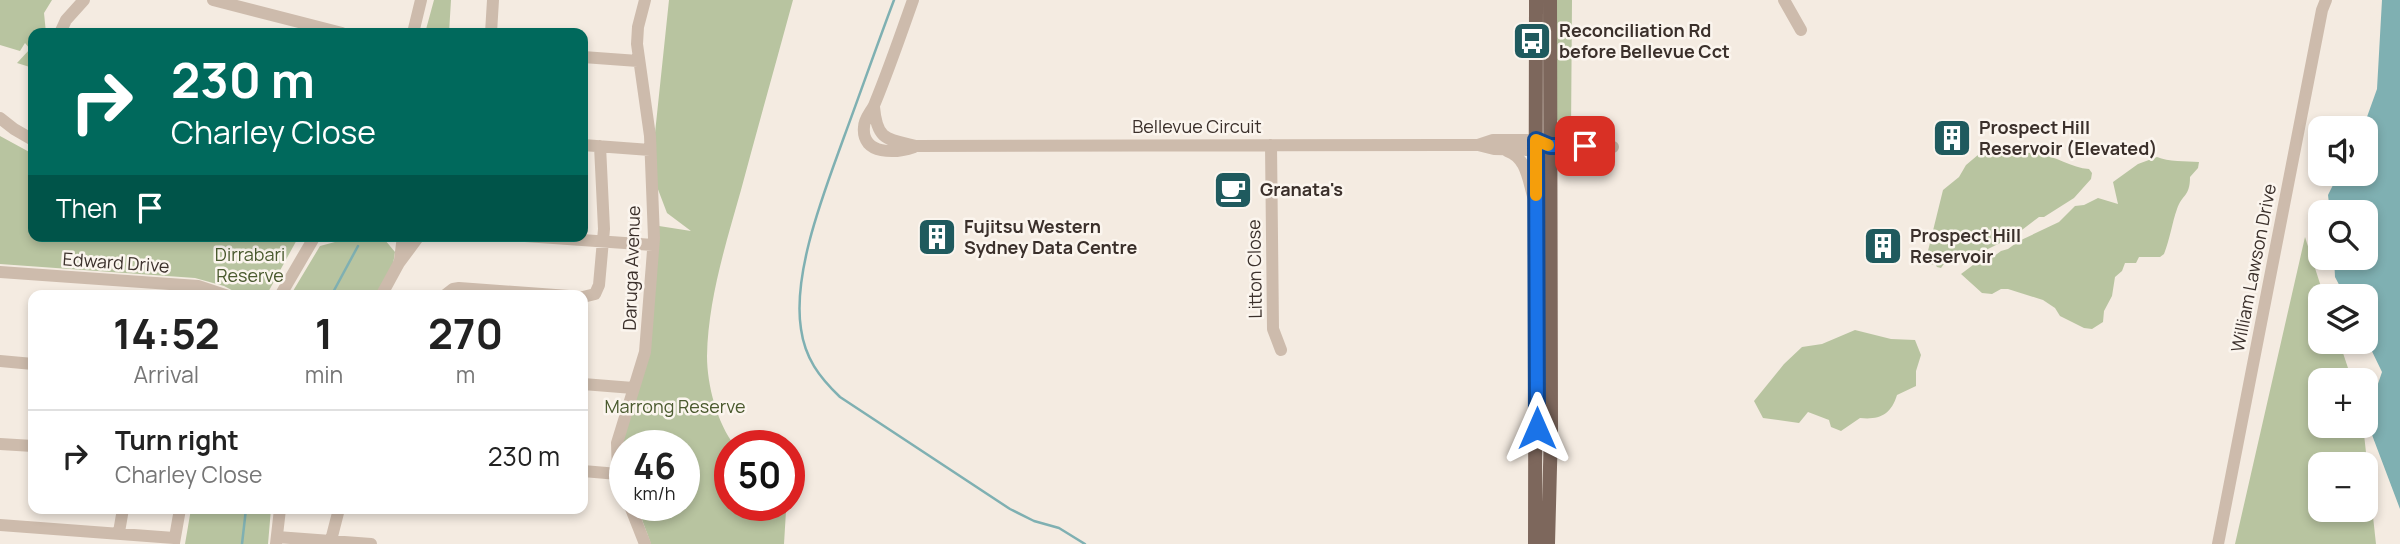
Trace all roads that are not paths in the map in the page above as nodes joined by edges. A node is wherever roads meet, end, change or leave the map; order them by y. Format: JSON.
{"nodes":[{"id":1,"x":84,"y":0,"type":"edge"},
{"id":2,"x":213,"y":0,"type":"edge"},
{"id":3,"x":421,"y":0,"type":"edge"},
{"id":4,"x":494,"y":0,"type":"edge"},
{"id":5,"x":645,"y":0,"type":"edge"},
{"id":6,"x":913,"y":0,"type":"edge"},
{"id":7,"x":1536,"y":0,"type":"edge"},
{"id":8,"x":1550,"y":0,"type":"edge"},
{"id":9,"x":1784,"y":0,"type":"edge"},
{"id":10,"x":2326,"y":0,"type":"edge"},
{"id":11,"x":62,"y":28,"type":"edge"},
{"id":12,"x":322,"y":28,"type":"edge"},
{"id":13,"x":414,"y":28,"type":"edge"},
{"id":14,"x":491,"y":28,"type":"edge"},
{"id":15,"x":1801,"y":30,"type":"dead end"},
{"id":16,"x":588,"y":57,"type":"edge"},
{"id":17,"x":638,"y":61,"type":"junction"},
{"id":18,"x":0,"y":118,"type":"edge"},
{"id":19,"x":0,"y":127,"type":"edge"},
{"id":20,"x":28,"y":137,"type":"edge"},
{"id":21,"x":28,"y":144,"type":"edge"},
{"id":22,"x":588,"y":145,"type":"edge"},
{"id":23,"x":1271,"y":145,"type":"junction"},
{"id":24,"x":1478,"y":145,"type":"junction"},
{"id":25,"x":1541,"y":145,"type":"junction"},
{"id":26,"x":600,"y":146,"type":"junction"},
{"id":27,"x":1613,"y":147,"type":"dead end"},
{"id":28,"x":1503,"y":149,"type":"junction"},
{"id":29,"x":650,"y":150,"type":"junction"},
{"id":30,"x":1536,"y":206,"type":"junction"},
{"id":31,"x":588,"y":235,"type":"edge"},
{"id":32,"x":588,"y":238,"type":"edge"},
{"id":33,"x":603,"y":239,"type":"junction"},
{"id":34,"x":304,"y":242,"type":"edge"},
{"id":35,"x":311,"y":242,"type":"edge"},
{"id":36,"x":404,"y":242,"type":"edge"},
{"id":37,"x":414,"y":242,"type":"edge"},
{"id":38,"x":654,"y":242,"type":"junction"},
{"id":39,"x":298,"y":263,"type":"junction"},
{"id":40,"x":399,"y":264,"type":"junction"},
{"id":41,"x":0,"y":272,"type":"edge"},
{"id":42,"x":210,"y":290,"type":"edge"},
{"id":43,"x":283,"y":290,"type":"edge"},
{"id":44,"x":384,"y":290,"type":"edge"},
{"id":45,"x":452,"y":290,"type":"edge"},
{"id":46,"x":487,"y":290,"type":"edge"},
{"id":47,"x":589,"y":295,"type":"edge"},
{"id":48,"x":1281,"y":350,"type":"dead end"},
{"id":49,"x":0,"y":361,"type":"edge"},
{"id":50,"x":28,"y":364,"type":"edge"},
{"id":51,"x":588,"y":384,"type":"edge"},
{"id":52,"x":633,"y":388,"type":"junction"},
{"id":53,"x":621,"y":430,"type":"edge"},
{"id":54,"x":0,"y":444,"type":"edge"},
{"id":55,"x":28,"y":446,"type":"edge"},
{"id":56,"x":588,"y":471,"type":"edge"},
{"id":57,"x":609,"y":473,"type":"edge"},
{"id":58,"x":122,"y":514,"type":"edge"},
{"id":59,"x":179,"y":514,"type":"edge"},
{"id":60,"x":280,"y":514,"type":"edge"},
{"id":61,"x":338,"y":514,"type":"edge"},
{"id":62,"x":636,"y":521,"type":"edge"},
{"id":63,"x":0,"y":525,"type":"edge"},
{"id":64,"x":119,"y":532,"type":"junction"},
{"id":65,"x":174,"y":541,"type":"edge"},
{"id":66,"x":277,"y":541,"type":"edge"},
{"id":67,"x":331,"y":542,"type":"edge"},
{"id":68,"x":371,"y":544,"type":"edge"},
{"id":69,"x":645,"y":544,"type":"edge"},
{"id":70,"x":1535,"y":544,"type":"edge"},
{"id":71,"x":1548,"y":544,"type":"edge"},
{"id":72,"x":2218,"y":544,"type":"edge"}],
"edges":[{"from":1,"to":11,"type":"street"},
{"from":2,"to":12,"type":"street"},
{"from":3,"to":13,"type":"street"},
{"from":4,"to":14,"type":"street"},
{"from":5,"to":17,"type":"street","name":"Daruga Avenue"},
{"from":6,"to":23,"type":"street","name":"Bellevue Circuit"},
{"from":7,"to":25,"type":"main road"},
{"from":8,"to":25,"type":"main road"},
{"from":9,"to":15,"type":"street"},
{"from":10,"to":72,"type":"street","name":"William Lawson Drive"},
{"from":16,"to":17,"type":"street"},
{"from":17,"to":29,"type":"street","name":"Daruga Avenue"},
{"from":18,"to":20,"type":"street"},
{"from":19,"to":21,"type":"street"},
{"from":22,"to":26,"type":"street"},
{"from":23,"to":24,"type":"street","name":"Bellevue Circuit"},
{"from":23,"to":48,"type":"street","name":"Litton Close"},
{"from":24,"to":25,"type":"street","name":"Bellevue Circuit"},
{"from":24,"to":28,"type":"street","name":"Bellevue Circuit"},
{"from":25,"to":27,"type":"street"},
{"from":25,"to":28,"type":"street","name":"Bellevue Circuit"},
{"from":25,"to":30,"type":"main road"},
{"from":25,"to":71,"type":"main road"},
{"from":26,"to":29,"type":"street"},
{"from":26,"to":33,"type":"street"},
{"from":28,"to":30,"type":"street"},
{"from":29,"to":38,"type":"street","name":"Daruga Avenue"},
{"from":30,"to":70,"type":"main road"},
{"from":31,"to":33,"type":"street"},
{"from":32,"to":33,"type":"street"},
{"from":33,"to":38,"type":"street"},
{"from":33,"to":47,"type":"street"},
{"from":34,"to":39,"type":"street"},
{"from":35,"to":39,"type":"street"},
{"from":36,"to":40,"type":"street"},
{"from":37,"to":40,"type":"street"},
{"from":38,"to":52,"type":"street","name":"Daruga Avenue"},
{"from":39,"to":43,"type":"street"},
{"from":40,"to":44,"type":"street"},
{"from":41,"to":42,"type":"street","name":"Edward Drive"},
{"from":45,"to":46,"type":"street"},
{"from":49,"to":50,"type":"street"},
{"from":51,"to":52,"type":"street"},
{"from":52,"to":53,"type":"street","name":"Daruga Avenue"},
{"from":54,"to":55,"type":"street"},
{"from":56,"to":57,"type":"street"},
{"from":58,"to":64,"type":"street"},
{"from":59,"to":65,"type":"street"},
{"from":60,"to":66,"type":"street"},
{"from":61,"to":67,"type":"street"},
{"from":62,"to":69,"type":"street"},
{"from":63,"to":64,"type":"street"},
{"from":64,"to":65,"type":"street"},
{"from":66,"to":67,"type":"street"},
{"from":67,"to":68,"type":"street"}]}
